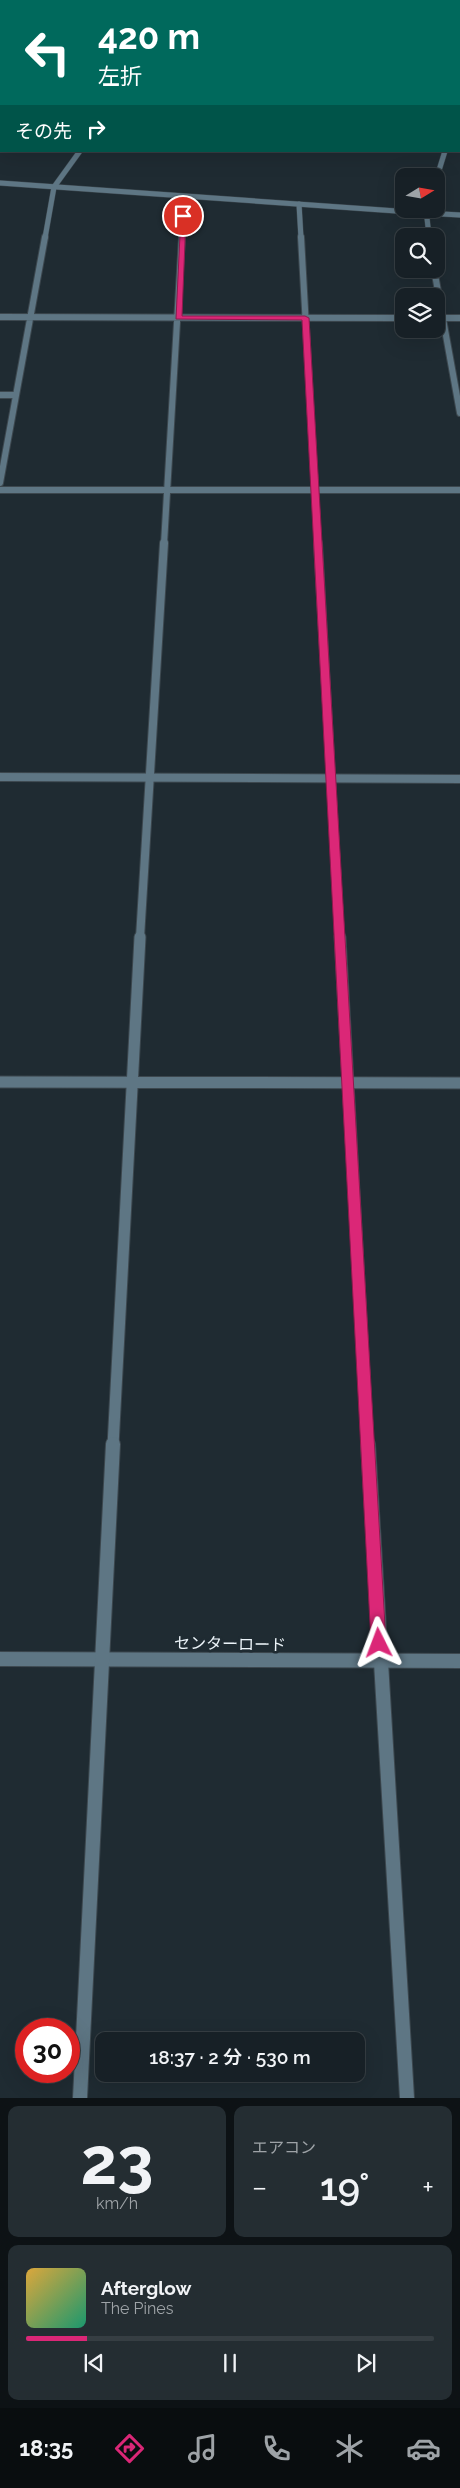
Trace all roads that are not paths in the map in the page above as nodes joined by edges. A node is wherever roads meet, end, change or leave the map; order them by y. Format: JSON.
{"nodes":[{"id":1,"x":79,"y":152,"type":"edge"},
{"id":2,"x":445,"y":152,"type":"edge"},
{"id":3,"x":440,"y":168,"type":"edge"},
{"id":4,"x":0,"y":183,"type":"edge"},
{"id":5,"x":54,"y":187,"type":"junction"},
{"id":6,"x":184,"y":197,"type":"junction"},
{"id":7,"x":299,"y":204,"type":"junction"},
{"id":8,"x":395,"y":209,"type":"edge"},
{"id":9,"x":445,"y":214,"type":"edge"},
{"id":10,"x":460,"y":216,"type":"edge"},
{"id":11,"x":0,"y":317,"type":"edge"},
{"id":12,"x":30,"y":317,"type":"junction"},
{"id":13,"x":178,"y":318,"type":"junction"},
{"id":14,"x":305,"y":318,"type":"junction"},
{"id":15,"x":395,"y":318,"type":"edge"},
{"id":16,"x":445,"y":318,"type":"edge"},
{"id":17,"x":460,"y":318,"type":"edge"},
{"id":18,"x":443,"y":338,"type":"edge"},
{"id":19,"x":0,"y":395,"type":"edge"},
{"id":20,"x":16,"y":395,"type":"junction"},
{"id":21,"x":460,"y":413,"type":"edge"},
{"id":22,"x":0,"y":483,"type":"edge"},
{"id":23,"x":0,"y":490,"type":"edge"},
{"id":24,"x":315,"y":490,"type":"junction"},
{"id":25,"x":460,"y":490,"type":"edge"},
{"id":26,"x":166,"y":491,"type":"junction"},
{"id":27,"x":0,"y":777,"type":"edge"},
{"id":28,"x":149,"y":778,"type":"junction"},
{"id":29,"x":330,"y":778,"type":"junction"},
{"id":30,"x":460,"y":779,"type":"edge"},
{"id":31,"x":132,"y":1080,"type":"junction"},
{"id":32,"x":0,"y":1082,"type":"edge"},
{"id":33,"x":460,"y":1083,"type":"edge"},
{"id":34,"x":348,"y":1085,"type":"junction"},
{"id":35,"x":0,"y":1659,"type":"edge"},
{"id":36,"x":102,"y":1660,"type":"junction"},
{"id":37,"x":460,"y":1662,"type":"edge"},
{"id":38,"x":380,"y":1663,"type":"junction"},
{"id":39,"x":80,"y":2098,"type":"edge"},
{"id":40,"x":407,"y":2098,"type":"edge"}],
"edges":[{"from":1,"to":5,"type":"street"},
{"from":2,"to":3,"type":"street"},
{"from":4,"to":5,"type":"street"},
{"from":5,"to":6,"type":"street"},
{"from":5,"to":12,"type":"street"},
{"from":6,"to":7,"type":"street"},
{"from":6,"to":13,"type":"street"},
{"from":7,"to":8,"type":"street"},
{"from":7,"to":14,"type":"street"},
{"from":9,"to":10,"type":"street"},
{"from":11,"to":12,"type":"street"},
{"from":12,"to":13,"type":"street"},
{"from":12,"to":20,"type":"street"},
{"from":13,"to":14,"type":"street"},
{"from":13,"to":26,"type":"street"},
{"from":14,"to":15,"type":"street"},
{"from":14,"to":24,"type":"street"},
{"from":16,"to":17,"type":"street"},
{"from":18,"to":21,"type":"street"},
{"from":19,"to":20,"type":"street"},
{"from":20,"to":22,"type":"street"},
{"from":23,"to":26,"type":"street"},
{"from":24,"to":25,"type":"street"},
{"from":24,"to":26,"type":"street"},
{"from":24,"to":29,"type":"street"},
{"from":26,"to":28,"type":"street"},
{"from":27,"to":28,"type":"street"},
{"from":28,"to":29,"type":"street"},
{"from":28,"to":31,"type":"street"},
{"from":29,"to":30,"type":"street"},
{"from":29,"to":34,"type":"street"},
{"from":31,"to":32,"type":"street"},
{"from":31,"to":34,"type":"street"},
{"from":31,"to":36,"type":"street"},
{"from":33,"to":34,"type":"street"},
{"from":34,"to":38,"type":"street"},
{"from":35,"to":36,"type":"street","name":"センターロード"},
{"from":36,"to":38,"type":"street","name":"センターロード"},
{"from":36,"to":39,"type":"street"},
{"from":37,"to":38,"type":"street","name":"センターロード"},
{"from":38,"to":40,"type":"street"}]}
